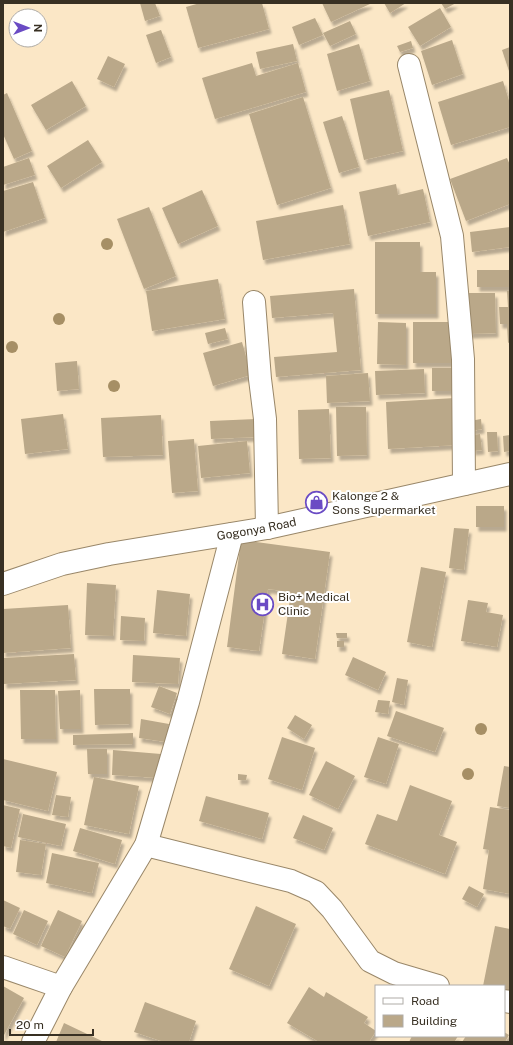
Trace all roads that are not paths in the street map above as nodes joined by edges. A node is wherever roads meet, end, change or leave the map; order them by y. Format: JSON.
{"nodes":[{"id":1,"x":409,"y":65,"type":"dead end"},
{"id":2,"x":254,"y":302,"type":"dead end"},
{"id":3,"x":510,"y":474,"type":"edge"},
{"id":4,"x":464,"y":484,"type":"junction"},
{"id":5,"x":267,"y":528,"type":"junction"},
{"id":6,"x":232,"y":534,"type":"junction"},
{"id":7,"x":3,"y":584,"type":"edge"},
{"id":8,"x":146,"y":845,"type":"junction"},
{"id":9,"x":3,"y":967,"type":"edge"},
{"id":10,"x":435,"y":985,"type":"edge"},
{"id":11,"x":61,"y":988,"type":"junction"},
{"id":12,"x":33,"y":1042,"type":"edge"}],
"edges":[{"from":1,"to":4,"type":"street"},
{"from":2,"to":5,"type":"street"},
{"from":3,"to":4,"type":"street","name":"Gogonya Road"},
{"from":4,"to":5,"type":"street","name":"Gogonya Road"},
{"from":5,"to":6,"type":"street","name":"Gogonya Road"},
{"from":6,"to":7,"type":"street","name":"Gogonya Road"},
{"from":6,"to":8,"type":"street"},
{"from":8,"to":10,"type":"street"},
{"from":8,"to":11,"type":"street"},
{"from":9,"to":11,"type":"street"},
{"from":11,"to":12,"type":"street"}]}
